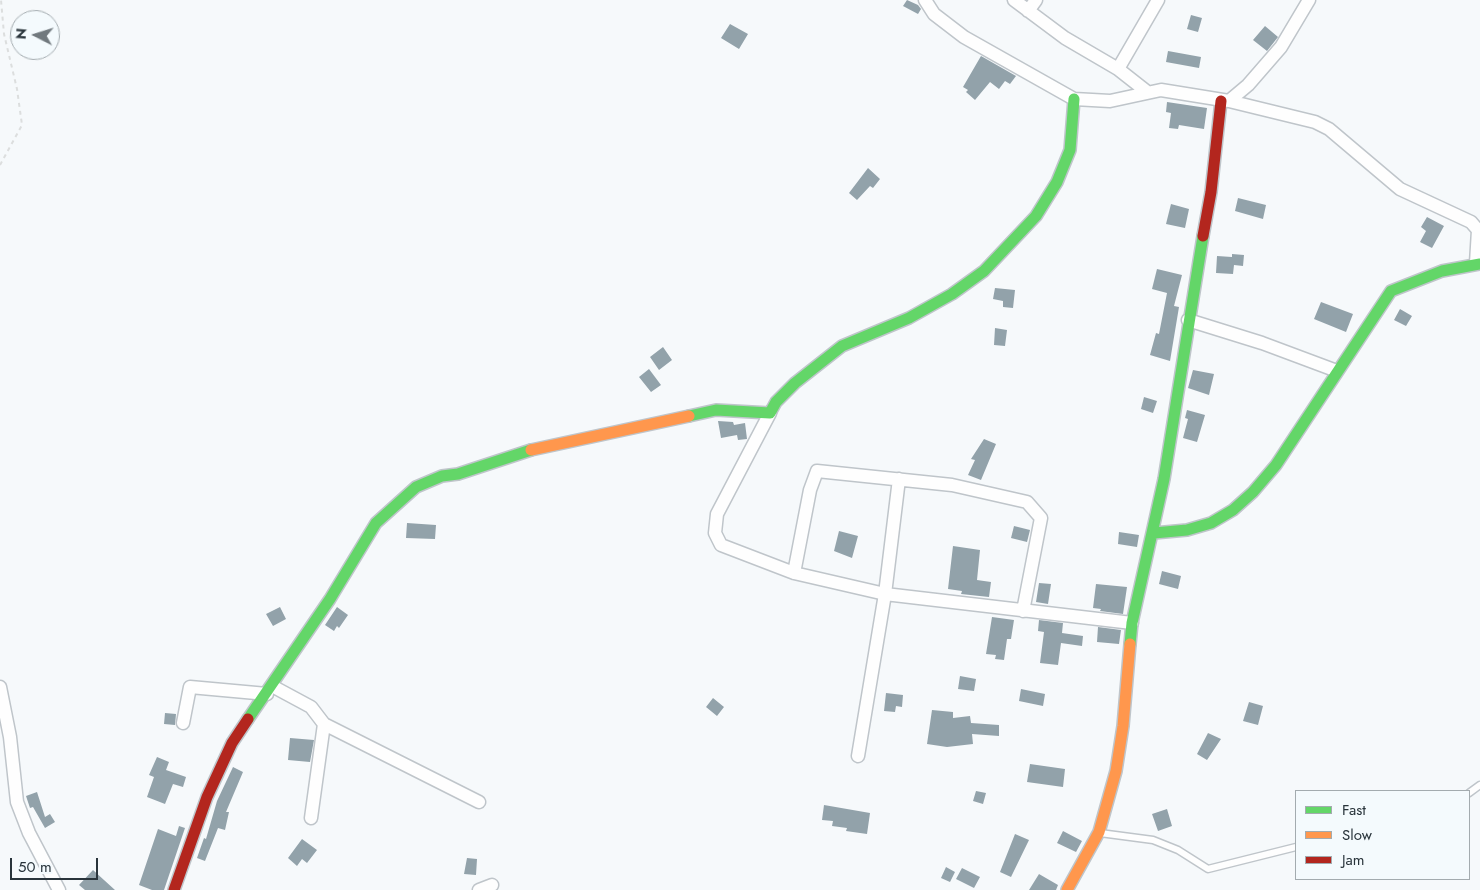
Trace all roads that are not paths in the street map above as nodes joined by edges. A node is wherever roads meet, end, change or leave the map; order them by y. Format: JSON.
{"nodes":[{"id":1,"x":925,"y":0,"type":"edge"},
{"id":2,"x":1014,"y":0,"type":"edge"},
{"id":3,"x":1036,"y":0,"type":"edge"},
{"id":4,"x":1158,"y":0,"type":"edge"},
{"id":5,"x":1309,"y":0,"type":"edge"},
{"id":6,"x":1028,"y":11,"type":"junction"},
{"id":7,"x":1118,"y":69,"type":"junction"},
{"id":8,"x":1146,"y":91,"type":"junction"},
{"id":9,"x":1074,"y":99,"type":"junction"},
{"id":10,"x":1225,"y":101,"type":"junction"},
{"id":11,"x":1478,"y":263,"type":"edge"},
{"id":12,"x":1188,"y":320,"type":"junction"},
{"id":13,"x":1337,"y":371,"type":"junction"},
{"id":14,"x":770,"y":413,"type":"junction"},
{"id":15,"x":899,"y":479,"type":"junction"},
{"id":16,"x":1154,"y":533,"type":"junction"},
{"id":17,"x":794,"y":573,"type":"junction"},
{"id":18,"x":885,"y":594,"type":"junction"},
{"id":19,"x":1023,"y":610,"type":"junction"},
{"id":20,"x":1132,"y":623,"type":"junction"},
{"id":21,"x":0,"y":687,"type":"edge"},
{"id":22,"x":270,"y":690,"type":"junction"},
{"id":23,"x":184,"y":722,"type":"dead end"},
{"id":24,"x":324,"y":724,"type":"junction"},
{"id":25,"x":858,"y":756,"type":"dead end"},
{"id":26,"x":479,"y":802,"type":"dead end"},
{"id":27,"x":311,"y":818,"type":"dead end"},
{"id":28,"x":1099,"y":832,"type":"junction"},
{"id":29,"x":1295,"y":847,"type":"edge"},
{"id":30,"x":492,"y":885,"type":"dead end"},
{"id":31,"x":59,"y":890,"type":"edge"},
{"id":32,"x":174,"y":890,"type":"edge"},
{"id":33,"x":479,"y":890,"type":"edge"},
{"id":34,"x":1067,"y":890,"type":"edge"}],
"edges":[{"from":1,"to":9,"type":"street"},
{"from":2,"to":6,"type":"street"},
{"from":3,"to":6,"type":"street"},
{"from":4,"to":7,"type":"street"},
{"from":5,"to":10,"type":"street"},
{"from":6,"to":7,"type":"street"},
{"from":7,"to":8,"type":"street"},
{"from":8,"to":9,"type":"street"},
{"from":8,"to":10,"type":"street"},
{"from":9,"to":14,"type":"street"},
{"from":10,"to":11,"type":"street"},
{"from":10,"to":12,"type":"street"},
{"from":11,"to":13,"type":"street"},
{"from":12,"to":13,"type":"street"},
{"from":12,"to":16,"type":"street"},
{"from":13,"to":16,"type":"street"},
{"from":14,"to":17,"type":"street"},
{"from":14,"to":22,"type":"street"},
{"from":15,"to":17,"type":"street"},
{"from":15,"to":18,"type":"street"},
{"from":15,"to":19,"type":"street"},
{"from":16,"to":20,"type":"street"},
{"from":17,"to":18,"type":"street"},
{"from":18,"to":19,"type":"street"},
{"from":18,"to":25,"type":"street"},
{"from":19,"to":20,"type":"street"},
{"from":20,"to":28,"type":"street"},
{"from":21,"to":31,"type":"street"},
{"from":22,"to":23,"type":"street"},
{"from":22,"to":24,"type":"street"},
{"from":22,"to":32,"type":"street"},
{"from":24,"to":26,"type":"street"},
{"from":24,"to":27,"type":"street"},
{"from":28,"to":29,"type":"lane"},
{"from":28,"to":34,"type":"street"},
{"from":30,"to":33,"type":"street"}]}
